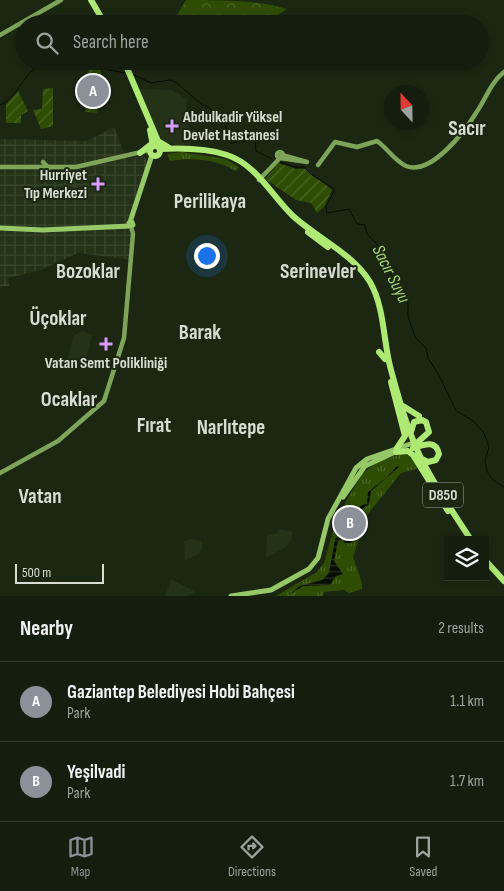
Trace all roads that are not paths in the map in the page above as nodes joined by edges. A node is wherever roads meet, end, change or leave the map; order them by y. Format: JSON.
{"nodes":[{"id":1,"x":62,"y":0,"type":"edge"},
{"id":2,"x":92,"y":0,"type":"edge"},
{"id":3,"x":35,"y":15,"type":"edge"},
{"id":4,"x":101,"y":15,"type":"edge"},
{"id":5,"x":15,"y":27,"type":"edge"},
{"id":6,"x":0,"y":35,"type":"edge"},
{"id":7,"x":126,"y":70,"type":"edge"},
{"id":8,"x":504,"y":72,"type":"edge"},
{"id":9,"x":152,"y":132,"type":"junction"},
{"id":10,"x":173,"y":150,"type":"junction"},
{"id":11,"x":154,"y":152,"type":"junction"},
{"id":12,"x":141,"y":154,"type":"junction"},
{"id":13,"x":280,"y":156,"type":"dead end"},
{"id":14,"x":43,"y":162,"type":"dead end"},
{"id":15,"x":318,"y":165,"type":"dead end"},
{"id":16,"x":0,"y":167,"type":"edge"},
{"id":17,"x":49,"y":168,"type":"junction"},
{"id":18,"x":261,"y":178,"type":"junction"},
{"id":19,"x":131,"y":224,"type":"junction"},
{"id":20,"x":0,"y":227,"type":"edge"},
{"id":21,"x":382,"y":343,"type":"junction"},
{"id":22,"x":385,"y":359,"type":"junction"},
{"id":23,"x":390,"y":378,"type":"junction"},
{"id":24,"x":401,"y":403,"type":"junction"},
{"id":25,"x":419,"y":416,"type":"dead end"},
{"id":26,"x":413,"y":438,"type":"junction"},
{"id":27,"x":399,"y":450,"type":"junction"},
{"id":28,"x":416,"y":450,"type":"junction"},
{"id":29,"x":421,"y":457,"type":"junction"},
{"id":30,"x":0,"y":473,"type":"edge"},
{"id":31,"x":453,"y":518,"type":"junction"},
{"id":32,"x":466,"y":536,"type":"edge"},
{"id":33,"x":467,"y":536,"type":"edge"},
{"id":34,"x":489,"y":566,"type":"edge"},
{"id":35,"x":504,"y":582,"type":"edge"},
{"id":36,"x":231,"y":596,"type":"edge"},
{"id":37,"x":249,"y":596,"type":"edge"}],
"edges":[{"from":1,"to":3,"type":"main road"},
{"from":2,"to":4,"type":"highway"},
{"from":5,"to":6,"type":"main road"},
{"from":7,"to":9,"type":"highway"},
{"from":8,"to":15,"type":"main road"},
{"from":9,"to":11,"type":"highway"},
{"from":9,"to":12,"type":"highway"},
{"from":10,"to":11,"type":"highway","number":"D850"},
{"from":10,"to":11,"type":"highway"},
{"from":10,"to":11,"type":"highway"},
{"from":10,"to":18,"type":"highway","number":"D850"},
{"from":11,"to":12,"type":"main road"},
{"from":11,"to":12,"type":"main road"},
{"from":11,"to":19,"type":"main road"},
{"from":12,"to":17,"type":"main road"},
{"from":13,"to":18,"type":"main road"},
{"from":14,"to":17,"type":"main road"},
{"from":16,"to":17,"type":"main road"},
{"from":18,"to":21,"type":"highway","number":"D850"},
{"from":18,"to":24,"type":"highway","number":"D850"},
{"from":19,"to":20,"type":"main road"},
{"from":19,"to":30,"type":"main road"},
{"from":21,"to":22,"type":"highway","number":"D850"},
{"from":21,"to":22,"type":"highway"},
{"from":22,"to":23,"type":"highway","number":"D850"},
{"from":23,"to":26,"type":"highway","number":"D850"},
{"from":23,"to":27,"type":"highway"},
{"from":24,"to":25,"type":"highway"},
{"from":24,"to":26,"type":"highway","number":"D850"},
{"from":26,"to":27,"type":"main road"},
{"from":26,"to":28,"type":"highway","number":"D850"},
{"from":27,"to":29,"type":"highway"},
{"from":27,"to":31,"type":"highway"},
{"from":27,"to":36,"type":"main road"},
{"from":27,"to":37,"type":"main road"},
{"from":28,"to":29,"type":"highway","number":"D850"},
{"from":28,"to":31,"type":"highway","number":"D850"},
{"from":29,"to":33,"type":"highway","number":"D850"},
{"from":31,"to":32,"type":"highway","number":"D850"},
{"from":34,"to":35,"type":"highway"}]}
